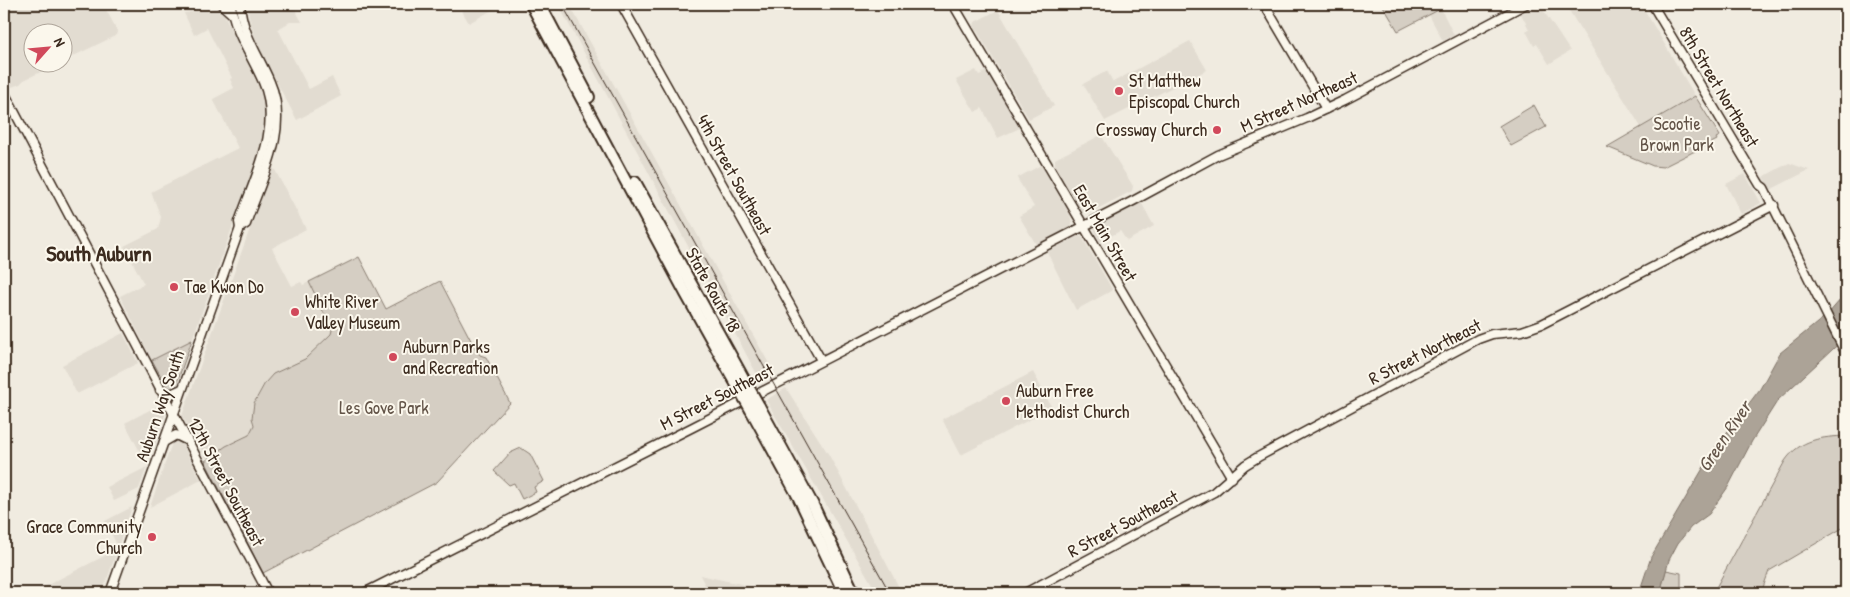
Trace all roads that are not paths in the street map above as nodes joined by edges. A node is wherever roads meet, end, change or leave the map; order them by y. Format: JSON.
{"nodes":[{"id":1,"x":220,"y":4,"type":"edge"},
{"id":2,"x":231,"y":4,"type":"edge"},
{"id":3,"x":239,"y":4,"type":"edge"},
{"id":4,"x":621,"y":4,"type":"edge"},
{"id":5,"x":953,"y":4,"type":"edge"},
{"id":6,"x":1264,"y":4,"type":"edge"},
{"id":7,"x":1526,"y":4,"type":"edge"},
{"id":8,"x":1652,"y":4,"type":"edge"},
{"id":9,"x":537,"y":6,"type":"edge"},
{"id":10,"x":233,"y":17,"type":"junction"},
{"id":11,"x":239,"y":33,"type":"junction"},
{"id":12,"x":4,"y":92,"type":"edge"},
{"id":13,"x":1326,"y":109,"type":"junction"},
{"id":14,"x":274,"y":127,"type":"junction"},
{"id":15,"x":1772,"y":206,"type":"junction"},
{"id":16,"x":1083,"y":226,"type":"junction"},
{"id":17,"x":1846,"y":354,"type":"edge"},
{"id":18,"x":821,"y":360,"type":"junction"},
{"id":19,"x":160,"y":390,"type":"junction"},
{"id":20,"x":182,"y":390,"type":"junction"},
{"id":21,"x":755,"y":408,"type":"junction"},
{"id":22,"x":173,"y":414,"type":"junction"},
{"id":23,"x":187,"y":441,"type":"junction"},
{"id":24,"x":164,"y":442,"type":"junction"},
{"id":25,"x":1245,"y":465,"type":"junction"},
{"id":26,"x":1225,"y":466,"type":"junction"},
{"id":27,"x":1232,"y":478,"type":"junction"},
{"id":28,"x":1219,"y":488,"type":"junction"},
{"id":29,"x":110,"y":593,"type":"edge"},
{"id":30,"x":268,"y":593,"type":"edge"},
{"id":31,"x":364,"y":593,"type":"edge"},
{"id":32,"x":844,"y":593,"type":"edge"},
{"id":33,"x":854,"y":593,"type":"edge"},
{"id":34,"x":1025,"y":593,"type":"edge"}],
"edges":[{"from":1,"to":10,"type":"main road"},
{"from":2,"to":10,"type":"main road","name":"Auburn Way South"},
{"from":3,"to":11,"type":"main road"},
{"from":3,"to":14,"type":"main road","name":"Auburn Way South"},
{"from":4,"to":18,"type":"main road","name":"4th Street Southeast"},
{"from":5,"to":16,"type":"main road","name":"East Main Street"},
{"from":6,"to":13,"type":"main road"},
{"from":7,"to":13,"type":"main road","name":"M Street Northeast"},
{"from":8,"to":15,"type":"main road","name":"8th Street Northeast"},
{"from":9,"to":21,"type":"highway","name":"State Route 18","bridge":true},
{"from":10,"to":11,"type":"main road","name":"Auburn Way South"},
{"from":11,"to":14,"type":"main road","name":"Auburn Way South"},
{"from":12,"to":19,"type":"main road","name":"12th Street Southeast"},
{"from":13,"to":16,"type":"main road","name":"M Street Northeast"},
{"from":14,"to":20,"type":"main road","name":"Auburn Way South"},
{"from":15,"to":17,"type":"main road","name":"8th Street Northeast"},
{"from":15,"to":25,"type":"main road","name":"R Street Northeast"},
{"from":16,"to":18,"type":"main road","name":"M Street Southeast"},
{"from":16,"to":26,"type":"main road","name":"East Main Street"},
{"from":18,"to":31,"type":"main road","name":"M Street Southeast"},
{"from":19,"to":20,"type":"main road"},
{"from":19,"to":22,"type":"main road","name":"12th Street Southeast"},
{"from":20,"to":22,"type":"main road","name":"Auburn Way South"},
{"from":21,"to":32,"type":"highway","name":"State Route 18"},
{"from":21,"to":33,"type":"highway","name":"State Route 18"},
{"from":22,"to":23,"type":"main road","name":"12th Street Southeast"},
{"from":22,"to":24,"type":"main road","name":"Auburn Way South"},
{"from":23,"to":24,"type":"main road"},
{"from":23,"to":30,"type":"main road","name":"12th Street Southeast"},
{"from":24,"to":29,"type":"main road","name":"Auburn Way South"},
{"from":25,"to":26,"type":"main road"},
{"from":25,"to":27,"type":"main road","name":"R Street Northeast"},
{"from":26,"to":27,"type":"main road","name":"East Main Street"},
{"from":26,"to":28,"type":"main road"},
{"from":27,"to":28,"type":"main road","name":"R Street Southeast"},
{"from":28,"to":34,"type":"main road","name":"R Street Southeast"}]}
